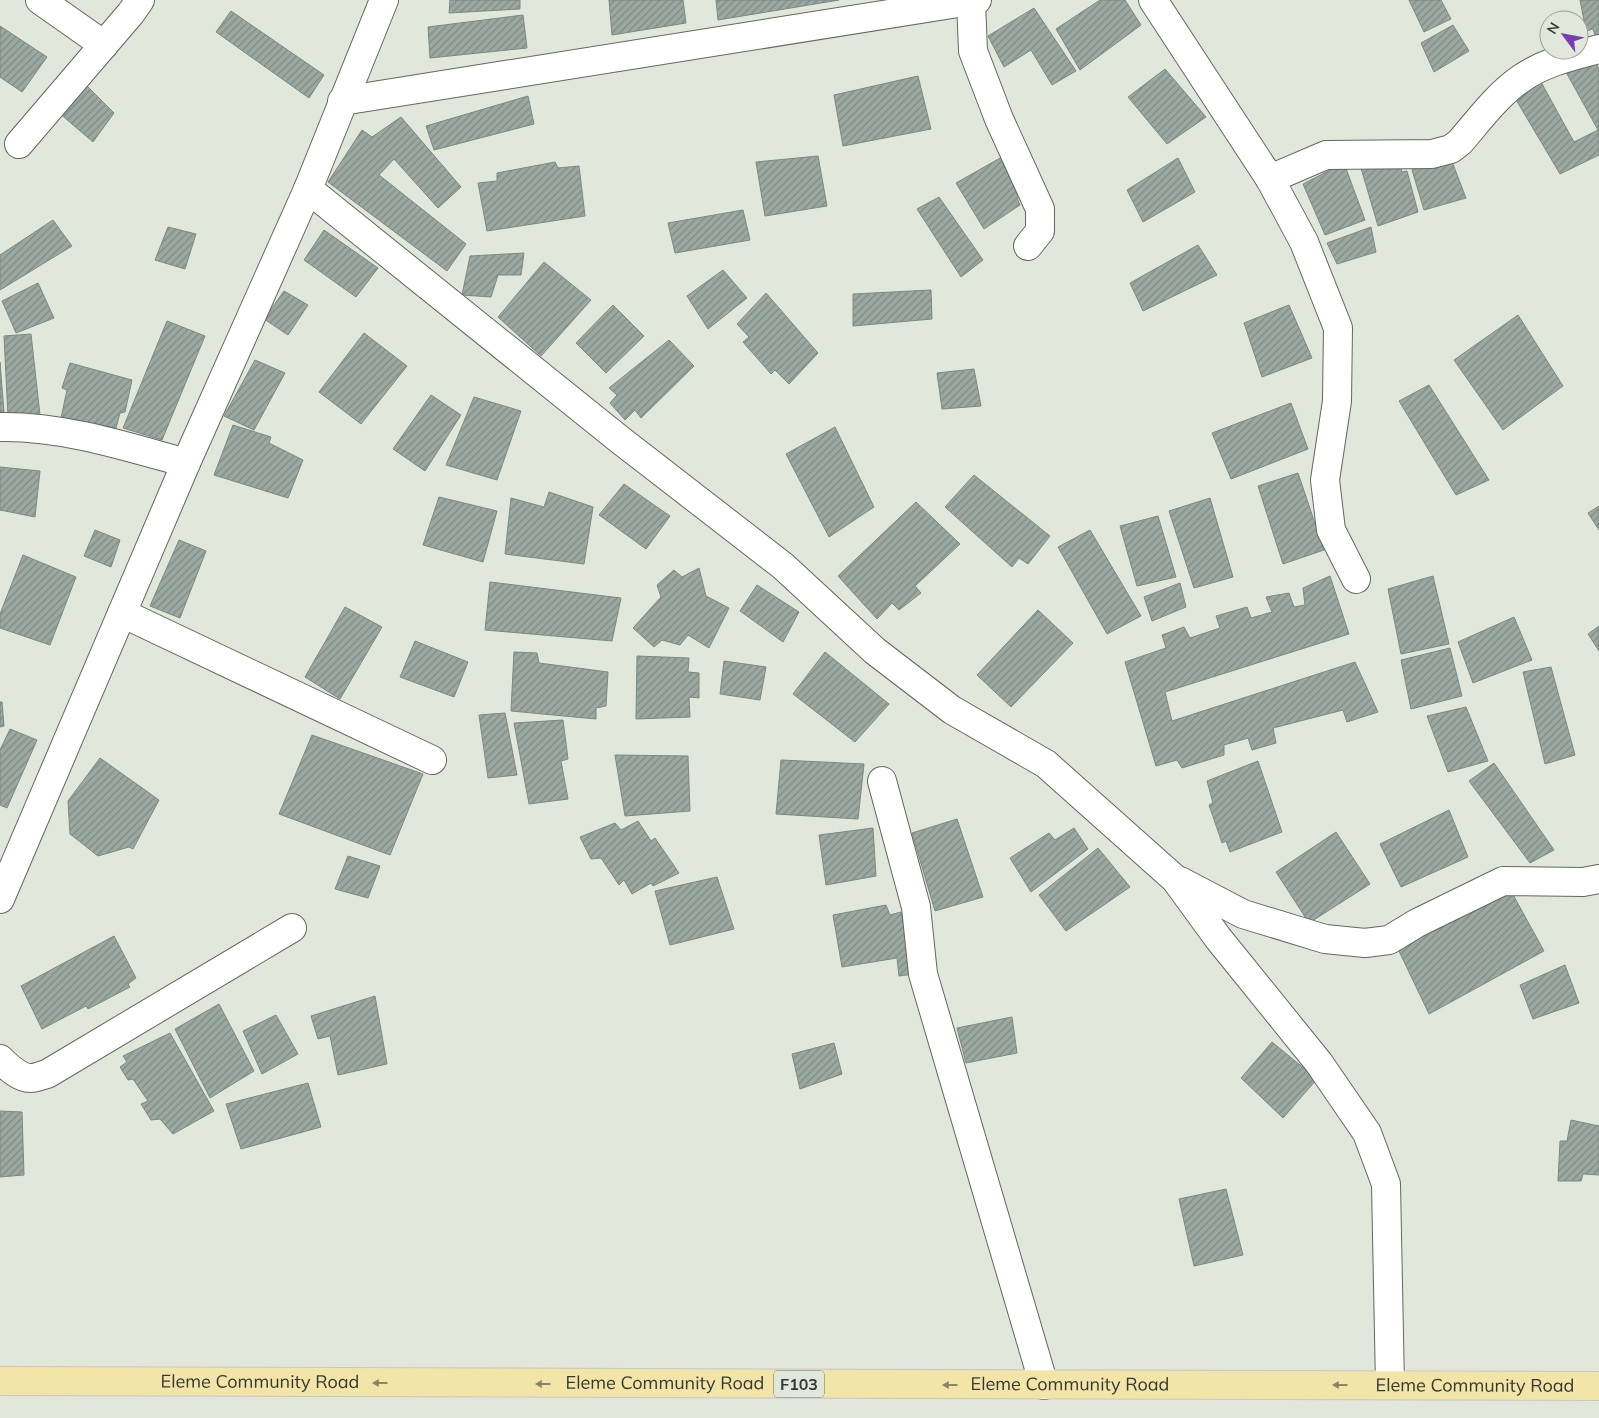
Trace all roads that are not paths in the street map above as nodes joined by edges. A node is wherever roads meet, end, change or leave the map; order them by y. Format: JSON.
{"nodes":[{"id":1,"x":40,"y":0,"type":"edge"},
{"id":2,"x":140,"y":0,"type":"edge"},
{"id":3,"x":384,"y":0,"type":"edge"},
{"id":4,"x":1153,"y":0,"type":"edge"},
{"id":5,"x":974,"y":1,"type":"edge"},
{"id":6,"x":104,"y":45,"type":"junction"},
{"id":7,"x":1599,"y":49,"type":"edge"},
{"id":8,"x":342,"y":101,"type":"junction"},
{"id":9,"x":19,"y":144,"type":"dead end"},
{"id":10,"x":1270,"y":179,"type":"junction"},
{"id":11,"x":308,"y":189,"type":"junction"},
{"id":12,"x":1028,"y":246,"type":"dead end"},
{"id":13,"x":0,"y":427,"type":"edge"},
{"id":14,"x":186,"y":463,"type":"junction"},
{"id":15,"x":1356,"y":579,"type":"dead end"},
{"id":16,"x":122,"y":613,"type":"junction"},
{"id":17,"x":432,"y":760,"type":"dead end"},
{"id":18,"x":882,"y":781,"type":"dead end"},
{"id":19,"x":1175,"y":879,"type":"junction"},
{"id":20,"x":1599,"y":879,"type":"edge"},
{"id":21,"x":0,"y":900,"type":"edge"},
{"id":22,"x":292,"y":928,"type":"dead end"},
{"id":23,"x":0,"y":1059,"type":"edge"},
{"id":24,"x":0,"y":1382,"type":"edge"},
{"id":25,"x":1044,"y":1385,"type":"junction"},
{"id":26,"x":1390,"y":1385,"type":"junction"},
{"id":27,"x":1599,"y":1386,"type":"edge"}],
"edges":[{"from":1,"to":6,"type":"street"},
{"from":2,"to":6,"type":"street"},
{"from":3,"to":8,"type":"street"},
{"from":4,"to":10,"type":"street"},
{"from":5,"to":8,"type":"street"},
{"from":5,"to":12,"type":"street"},
{"from":6,"to":9,"type":"street"},
{"from":7,"to":10,"type":"street"},
{"from":8,"to":11,"type":"street"},
{"from":10,"to":15,"type":"street"},
{"from":11,"to":14,"type":"street"},
{"from":11,"to":19,"type":"street"},
{"from":13,"to":14,"type":"street"},
{"from":14,"to":16,"type":"street"},
{"from":16,"to":17,"type":"street"},
{"from":16,"to":21,"type":"street"},
{"from":18,"to":25,"type":"street"},
{"from":19,"to":20,"type":"street"},
{"from":19,"to":26,"type":"street"},
{"from":22,"to":23,"type":"street"},
{"from":25,"to":24,"type":"main road","name":"Eleme Community Road","number":"F103","one_way":true},
{"from":26,"to":25,"type":"main road","name":"Eleme Community Road","number":"F103","one_way":true},
{"from":26,"to":27,"type":"main road","name":"Eleme Community Road","number":"F103"}]}
